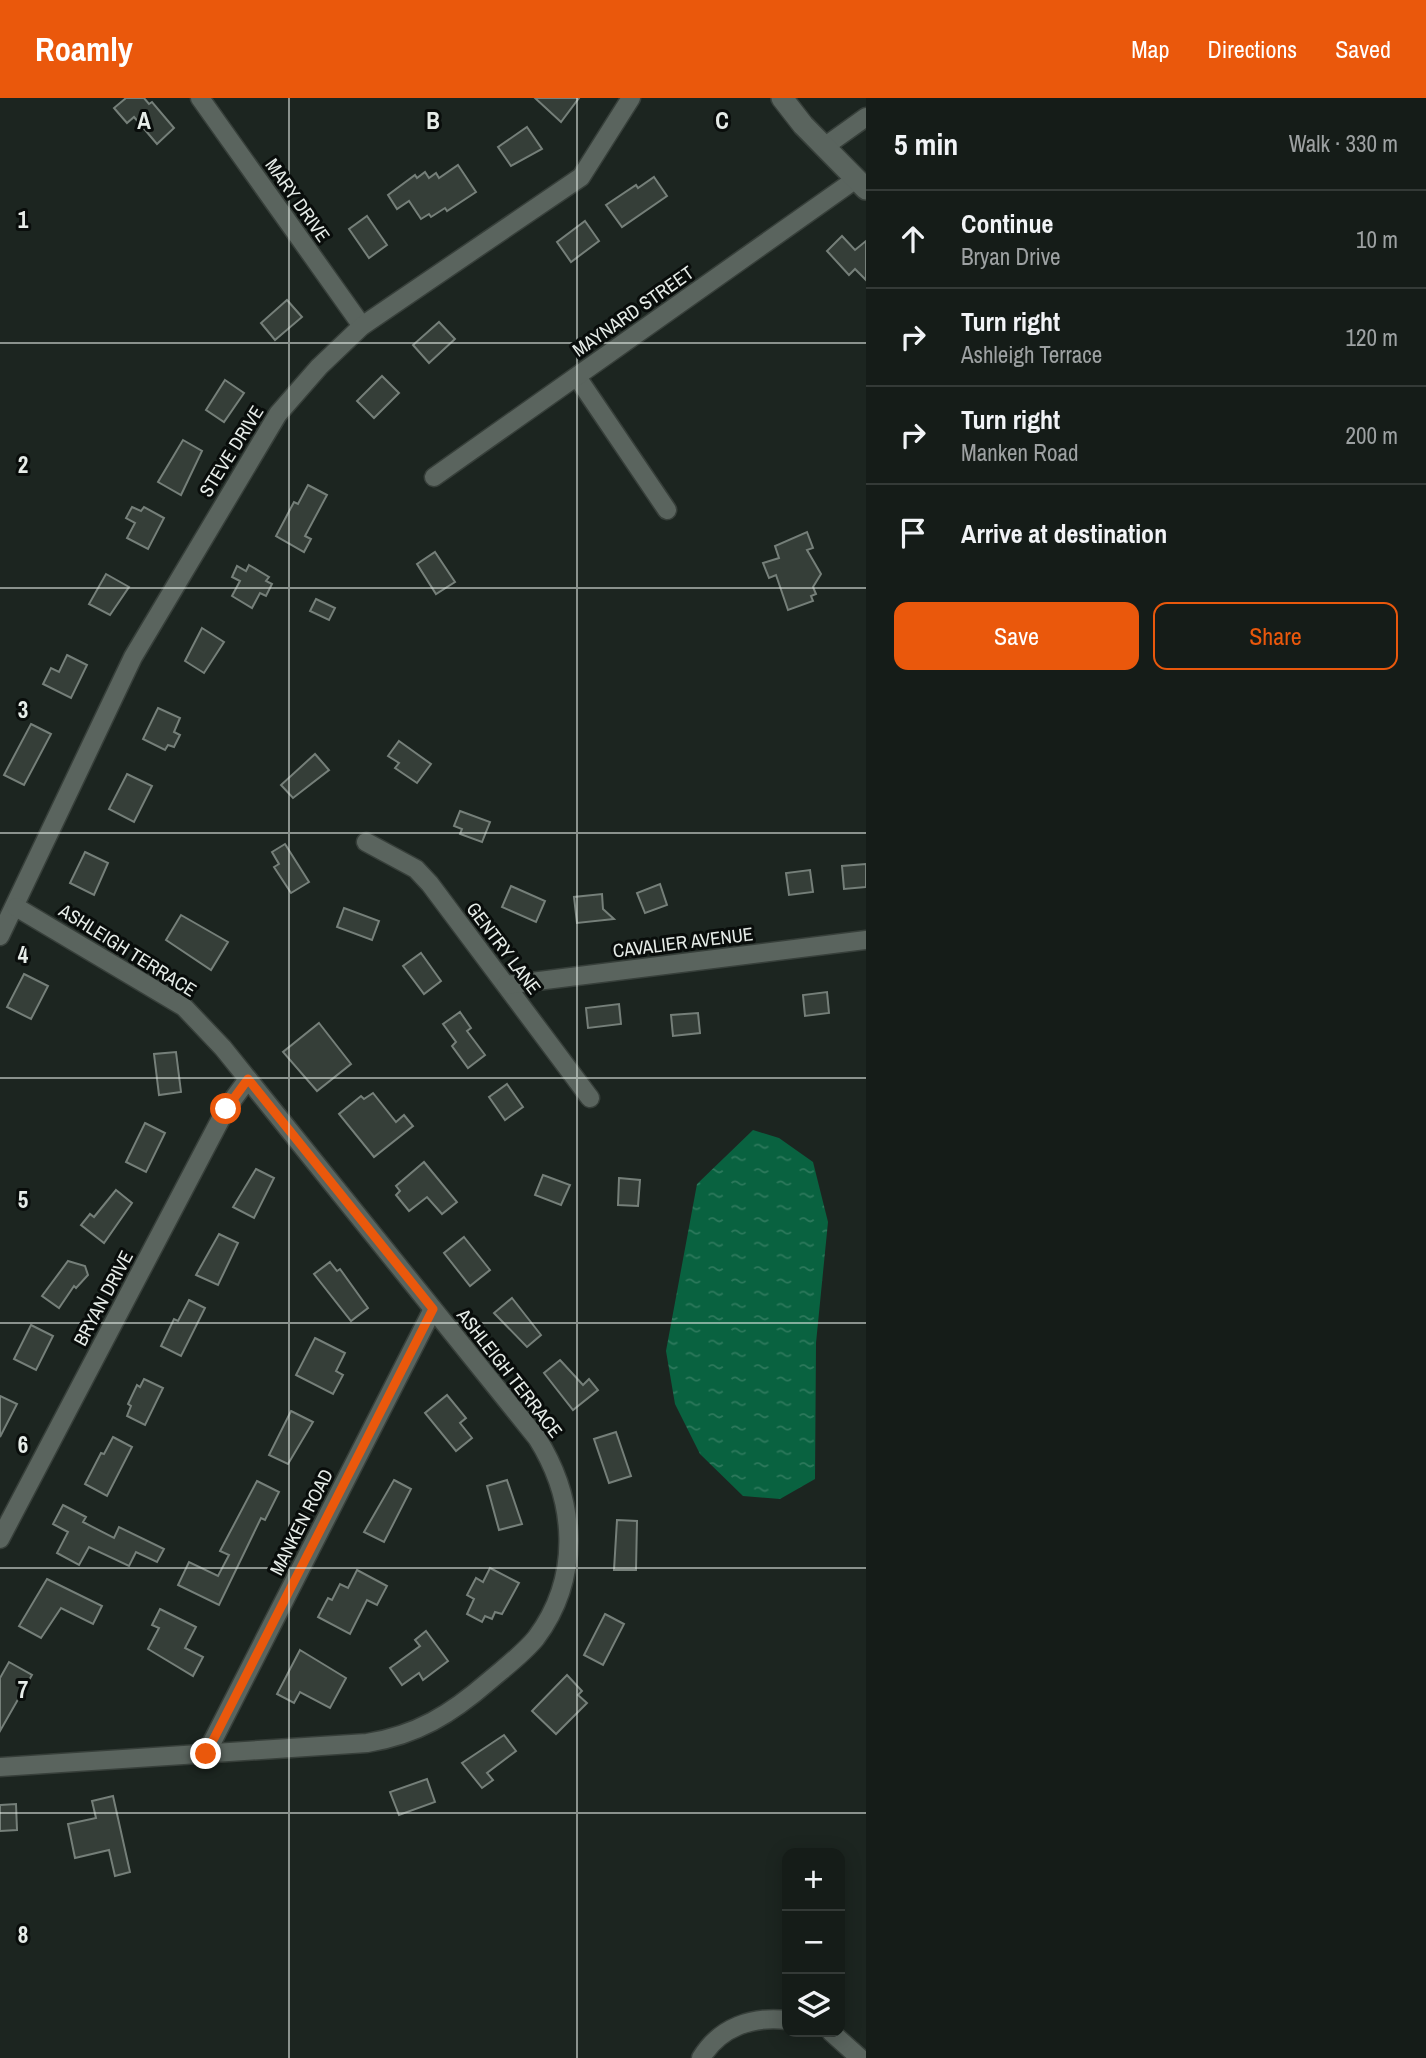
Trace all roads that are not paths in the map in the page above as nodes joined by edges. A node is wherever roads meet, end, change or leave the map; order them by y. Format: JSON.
{"nodes":[{"id":1,"x":200,"y":98,"type":"edge"},
{"id":2,"x":631,"y":98,"type":"edge"},
{"id":3,"x":782,"y":98,"type":"edge"},
{"id":4,"x":866,"y":117,"type":"edge"},
{"id":5,"x":824,"y":147,"type":"junction"},
{"id":6,"x":861,"y":184,"type":"edge"},
{"id":7,"x":362,"y":326,"type":"junction"},
{"id":8,"x":577,"y":377,"type":"junction"},
{"id":9,"x":434,"y":477,"type":"dead end"},
{"id":10,"x":667,"y":510,"type":"dead end"},
{"id":11,"x":366,"y":842,"type":"dead end"},
{"id":12,"x":16,"y":907,"type":"junction"},
{"id":13,"x":0,"y":936,"type":"edge"},
{"id":14,"x":866,"y":940,"type":"edge"},
{"id":15,"x":506,"y":985,"type":"junction"},
{"id":16,"x":248,"y":1079,"type":"junction"},
{"id":17,"x":590,"y":1098,"type":"dead end"},
{"id":18,"x":433,"y":1309,"type":"junction"},
{"id":19,"x":0,"y":1539,"type":"edge"},
{"id":20,"x":206,"y":1754,"type":"junction"},
{"id":21,"x":0,"y":1767,"type":"edge"},
{"id":22,"x":782,"y":2020,"type":"edge"},
{"id":23,"x":837,"y":2037,"type":"edge"},
{"id":24,"x":701,"y":2058,"type":"edge"},
{"id":25,"x":860,"y":2058,"type":"edge"}],
"edges":[{"from":1,"to":7,"type":"street","name":"MARY DRIVE"},
{"from":2,"to":7,"type":"street","name":"STEVE DRIVE"},
{"from":3,"to":5,"type":"street"},
{"from":4,"to":5,"type":"street"},
{"from":5,"to":6,"type":"street"},
{"from":6,"to":8,"type":"street","name":"MAYNARD STREET"},
{"from":7,"to":12,"type":"street","name":"STEVE DRIVE"},
{"from":8,"to":9,"type":"street","name":"MAYNARD STREET"},
{"from":8,"to":10,"type":"street"},
{"from":11,"to":15,"type":"street","name":"GENTRY LANE"},
{"from":12,"to":13,"type":"street","name":"STEVE DRIVE"},
{"from":12,"to":16,"type":"street","name":"ASHLEIGH TERRACE"},
{"from":14,"to":15,"type":"street","name":"CAVALIER AVENUE"},
{"from":15,"to":17,"type":"street","name":"GENTRY LANE"},
{"from":16,"to":18,"type":"street","name":"ASHLEIGH TERRACE"},
{"from":16,"to":19,"type":"street","name":"BRYAN DRIVE"},
{"from":18,"to":20,"type":"street","name":"MANKEN ROAD"},
{"from":18,"to":20,"type":"street","name":"ASHLEIGH TERRACE"},
{"from":20,"to":21,"type":"street","name":"ASHLEIGH TERRACE"},
{"from":22,"to":24,"type":"street"},
{"from":23,"to":25,"type":"street"}]}
